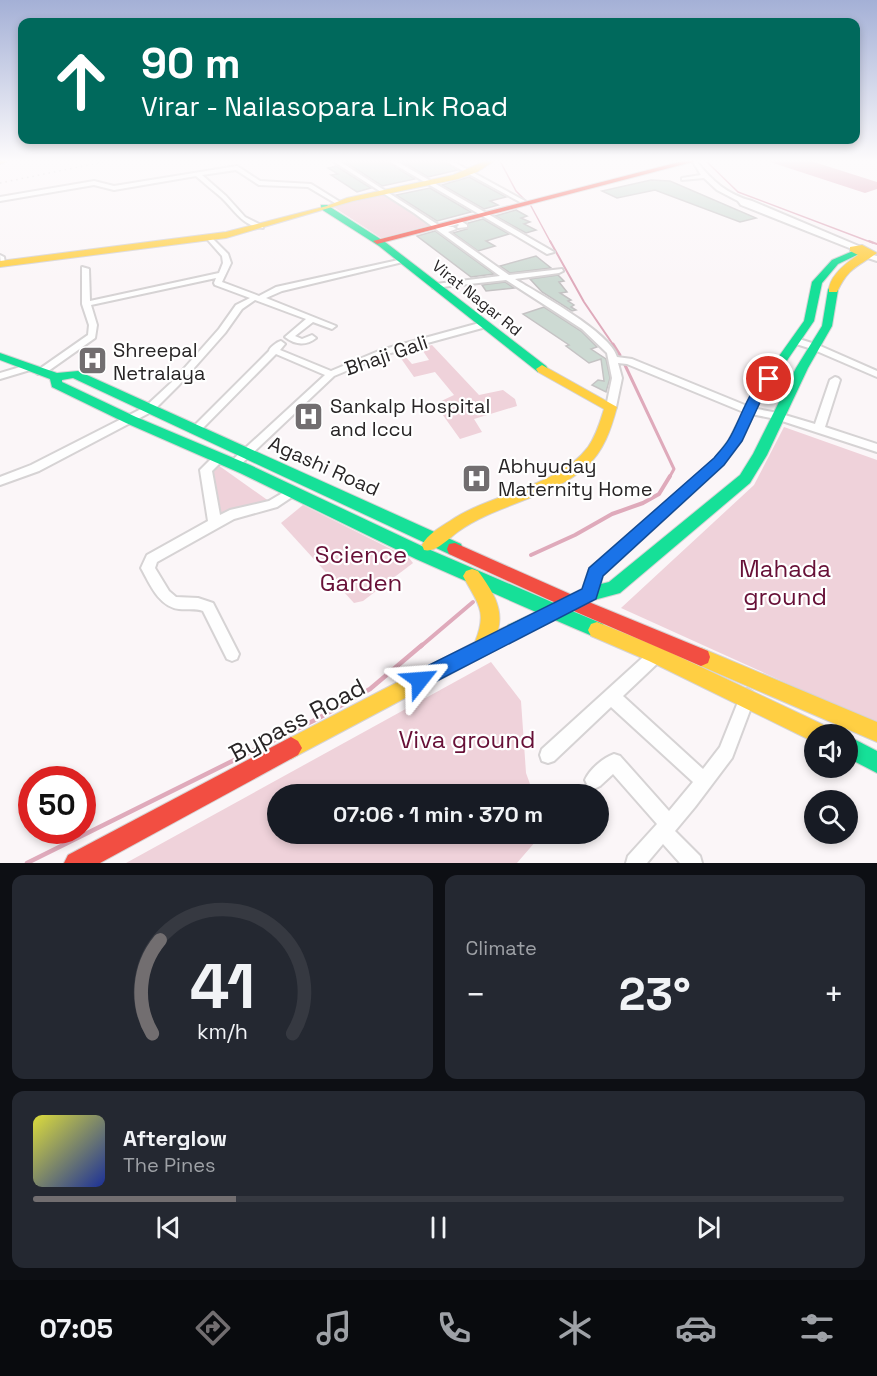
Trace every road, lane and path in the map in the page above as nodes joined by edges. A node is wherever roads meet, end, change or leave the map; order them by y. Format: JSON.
{"nodes":[{"id":1,"x":228,"y":201,"type":"edge"},
{"id":2,"x":324,"y":201,"type":"edge"},
{"id":3,"x":346,"y":201,"type":"edge"},
{"id":4,"x":400,"y":201,"type":"edge"},
{"id":5,"x":459,"y":201,"type":"edge"},
{"id":6,"x":527,"y":201,"type":"edge"},
{"id":7,"x":741,"y":201,"type":"edge"},
{"id":8,"x":524,"y":202,"type":"joint"},
{"id":9,"x":329,"y":206,"type":"junction"},
{"id":10,"x":482,"y":215,"type":"junction"},
{"id":11,"x":261,"y":227,"type":"junction"},
{"id":12,"x":446,"y":227,"type":"junction"},
{"id":13,"x":209,"y":238,"type":"junction"},
{"id":14,"x":380,"y":241,"type":"junction"},
{"id":15,"x":868,"y":250,"type":"edge"},
{"id":16,"x":550,"y":252,"type":"dead end"},
{"id":17,"x":403,"y":261,"type":"junction"},
{"id":18,"x":0,"y":262,"type":"edge"},
{"id":19,"x":85,"y":269,"type":"dead end"},
{"id":20,"x":559,"y":271,"type":"dead end"},
{"id":21,"x":221,"y":275,"type":"junction"},
{"id":22,"x":507,"y":277,"type":"junction"},
{"id":23,"x":438,"y":285,"type":"junction"},
{"id":24,"x":255,"y":299,"type":"junction"},
{"id":25,"x":86,"y":304,"type":"junction"},
{"id":26,"x":310,"y":320,"type":"junction"},
{"id":27,"x":483,"y":325,"type":"junction"},
{"id":28,"x":328,"y":327,"type":"dead end"},
{"id":29,"x":312,"y":338,"type":"dead end"},
{"id":30,"x":796,"y":341,"type":"junction"},
{"id":31,"x":815,"y":347,"type":"junction"},
{"id":32,"x":0,"y":357,"type":"edge"},
{"id":33,"x":621,"y":360,"type":"junction"},
{"id":34,"x":27,"y":368,"type":"junction"},
{"id":35,"x":41,"y":372,"type":"junction"},
{"id":36,"x":331,"y":374,"type":"junction"},
{"id":37,"x":877,"y":374,"type":"edge"},
{"id":38,"x":0,"y":376,"type":"edge"},
{"id":39,"x":56,"y":378,"type":"junction"},
{"id":40,"x":835,"y":380,"type":"dead end"},
{"id":41,"x":611,"y":407,"type":"junction"},
{"id":42,"x":148,"y":409,"type":"junction"},
{"id":43,"x":750,"y":411,"type":"junction"},
{"id":44,"x":778,"y":417,"type":"junction"},
{"id":45,"x":131,"y":420,"type":"junction"},
{"id":46,"x":819,"y":429,"type":"junction"},
{"id":47,"x":195,"y":430,"type":"junction"},
{"id":48,"x":877,"y":448,"type":"edge"},
{"id":49,"x":246,"y":453,"type":"junction"},
{"id":50,"x":214,"y":462,"type":"dead end"},
{"id":51,"x":234,"y":464,"type":"junction"},
{"id":52,"x":0,"y":481,"type":"edge"},
{"id":53,"x":291,"y":492,"type":"junction"},
{"id":54,"x":214,"y":524,"type":"junction"},
{"id":55,"x":434,"y":540,"type":"junction"},
{"id":56,"x":422,"y":554,"type":"junction"},
{"id":57,"x":472,"y":575,"type":"junction"},
{"id":58,"x":590,"y":594,"type":"junction"},
{"id":59,"x":573,"y":603,"type":"junction"},
{"id":60,"x":555,"y":612,"type":"junction"},
{"id":61,"x":483,"y":646,"type":"junction"},
{"id":62,"x":232,"y":654,"type":"dead end"},
{"id":63,"x":656,"y":655,"type":"junction"},
{"id":64,"x":612,"y":697,"type":"junction"},
{"id":65,"x":747,"y":697,"type":"junction"},
{"id":66,"x":804,"y":725,"type":"edge"},
{"id":67,"x":877,"y":732,"type":"edge"},
{"id":68,"x":858,"y":752,"type":"edge"},
{"id":69,"x":548,"y":755,"type":"dead end"},
{"id":70,"x":877,"y":762,"type":"edge"},
{"id":71,"x":594,"y":780,"type":"dead end"},
{"id":72,"x":704,"y":781,"type":"junction"},
{"id":73,"x":666,"y":827,"type":"junction"},
{"id":74,"x":76,"y":863,"type":"edge"},
{"id":75,"x":635,"y":863,"type":"edge"},
{"id":76,"x":693,"y":863,"type":"edge"}],
"edges":[{"from":1,"to":11,"type":"street"},
{"from":2,"to":9,"type":"street"},
{"from":3,"to":9,"type":"street"},
{"from":4,"to":12,"type":"street"},
{"from":5,"to":10,"type":"street"},
{"from":6,"to":8,"type":"street"},
{"from":7,"to":15,"type":"street"},
{"from":8,"to":10,"type":"street"},
{"from":9,"to":11,"type":"street"},
{"from":9,"to":14,"type":"street","name":"Virat Nagar Rd"},
{"from":10,"to":12,"type":"street"},
{"from":10,"to":16,"type":"street"},
{"from":11,"to":13,"type":"street"},
{"from":12,"to":14,"type":"street"},
{"from":12,"to":22,"type":"street"},
{"from":13,"to":18,"type":"street"},
{"from":13,"to":21,"type":"street"},
{"from":14,"to":17,"type":"street","name":"Virat Nagar Rd"},
{"from":14,"to":23,"type":"street"},
{"from":15,"to":30,"type":"street"},
{"from":15,"to":31,"type":"street","name":"Bypass Road"},
{"from":17,"to":23,"type":"street","name":"Virat Nagar Rd"},
{"from":17,"to":24,"type":"street"},
{"from":19,"to":25,"type":"street"},
{"from":20,"to":22,"type":"street"},
{"from":21,"to":24,"type":"street"},
{"from":21,"to":25,"type":"street"},
{"from":22,"to":23,"type":"street"},
{"from":22,"to":33,"type":"street"},
{"from":23,"to":27,"type":"street","name":"Virat Nagar Rd"},
{"from":24,"to":26,"type":"street"},
{"from":24,"to":42,"type":"street"},
{"from":25,"to":35,"type":"street"},
{"from":26,"to":28,"type":"street"},
{"from":26,"to":29,"type":"street"},
{"from":27,"to":36,"type":"street","name":"Bhaji Gali"},
{"from":27,"to":41,"type":"street","name":"Virat Nagar Rd"},
{"from":30,"to":31,"type":"street"},
{"from":30,"to":43,"type":"street"},
{"from":31,"to":37,"type":"street"},
{"from":31,"to":44,"type":"street","name":"Bypass Road"},
{"from":32,"to":34,"type":"street","name":"Agashi Road"},
{"from":33,"to":41,"type":"street"},
{"from":33,"to":43,"type":"street"},
{"from":34,"to":35,"type":"street","name":"Agashi Road"},
{"from":34,"to":38,"type":"street"},
{"from":35,"to":39,"type":"street","name":"Agashi Road"},
{"from":36,"to":47,"type":"street"},
{"from":36,"to":49,"type":"street","name":"Bhaji Gali"},
{"from":39,"to":42,"type":"street","name":"Agashi Road"},
{"from":39,"to":45,"type":"street","name":"Agashi Road"},
{"from":40,"to":46,"type":"street"},
{"from":41,"to":55,"type":"street"},
{"from":42,"to":45,"type":"street"},
{"from":42,"to":47,"type":"street","name":"Agashi Road"},
{"from":43,"to":44,"type":"street"},
{"from":43,"to":58,"type":"street"},
{"from":44,"to":46,"type":"street"},
{"from":44,"to":58,"type":"street","name":"Bypass Road"},
{"from":45,"to":51,"type":"street","name":"Agashi Road"},
{"from":45,"to":52,"type":"street"},
{"from":46,"to":48,"type":"street"},
{"from":47,"to":49,"type":"street","name":"Agashi Road"},
{"from":49,"to":51,"type":"street","name":"Bhaji Gali"},
{"from":49,"to":55,"type":"street","name":"Agashi Road"},
{"from":50,"to":54,"type":"street"},
{"from":51,"to":53,"type":"street","name":"Agashi Road"},
{"from":53,"to":54,"type":"street"},
{"from":53,"to":56,"type":"street","name":"Agashi Road"},
{"from":54,"to":62,"type":"street"},
{"from":55,"to":56,"type":"street"},
{"from":55,"to":59,"type":"street","name":"Agashi Road"},
{"from":56,"to":57,"type":"street","name":"Agashi Road"},
{"from":57,"to":60,"type":"street","name":"Agashi Road"},
{"from":57,"to":61,"type":"street"},
{"from":58,"to":59,"type":"street","name":"Bypass Road"},
{"from":59,"to":60,"type":"street","name":"Bypass Road"},
{"from":59,"to":67,"type":"street","name":"Agashi Road"},
{"from":60,"to":61,"type":"street","name":"Bypass Road"},
{"from":60,"to":63,"type":"street","name":"Agashi Road"},
{"from":61,"to":74,"type":"street","name":"Bypass Road"},
{"from":63,"to":64,"type":"street"},
{"from":63,"to":65,"type":"street","name":"Agashi Road"},
{"from":64,"to":69,"type":"street"},
{"from":64,"to":72,"type":"street"},
{"from":65,"to":66,"type":"street","name":"Agashi Road"},
{"from":65,"to":72,"type":"street"},
{"from":68,"to":70,"type":"street"},
{"from":71,"to":73,"type":"street"},
{"from":72,"to":73,"type":"street"},
{"from":73,"to":75,"type":"street"},
{"from":73,"to":76,"type":"street"}]}
